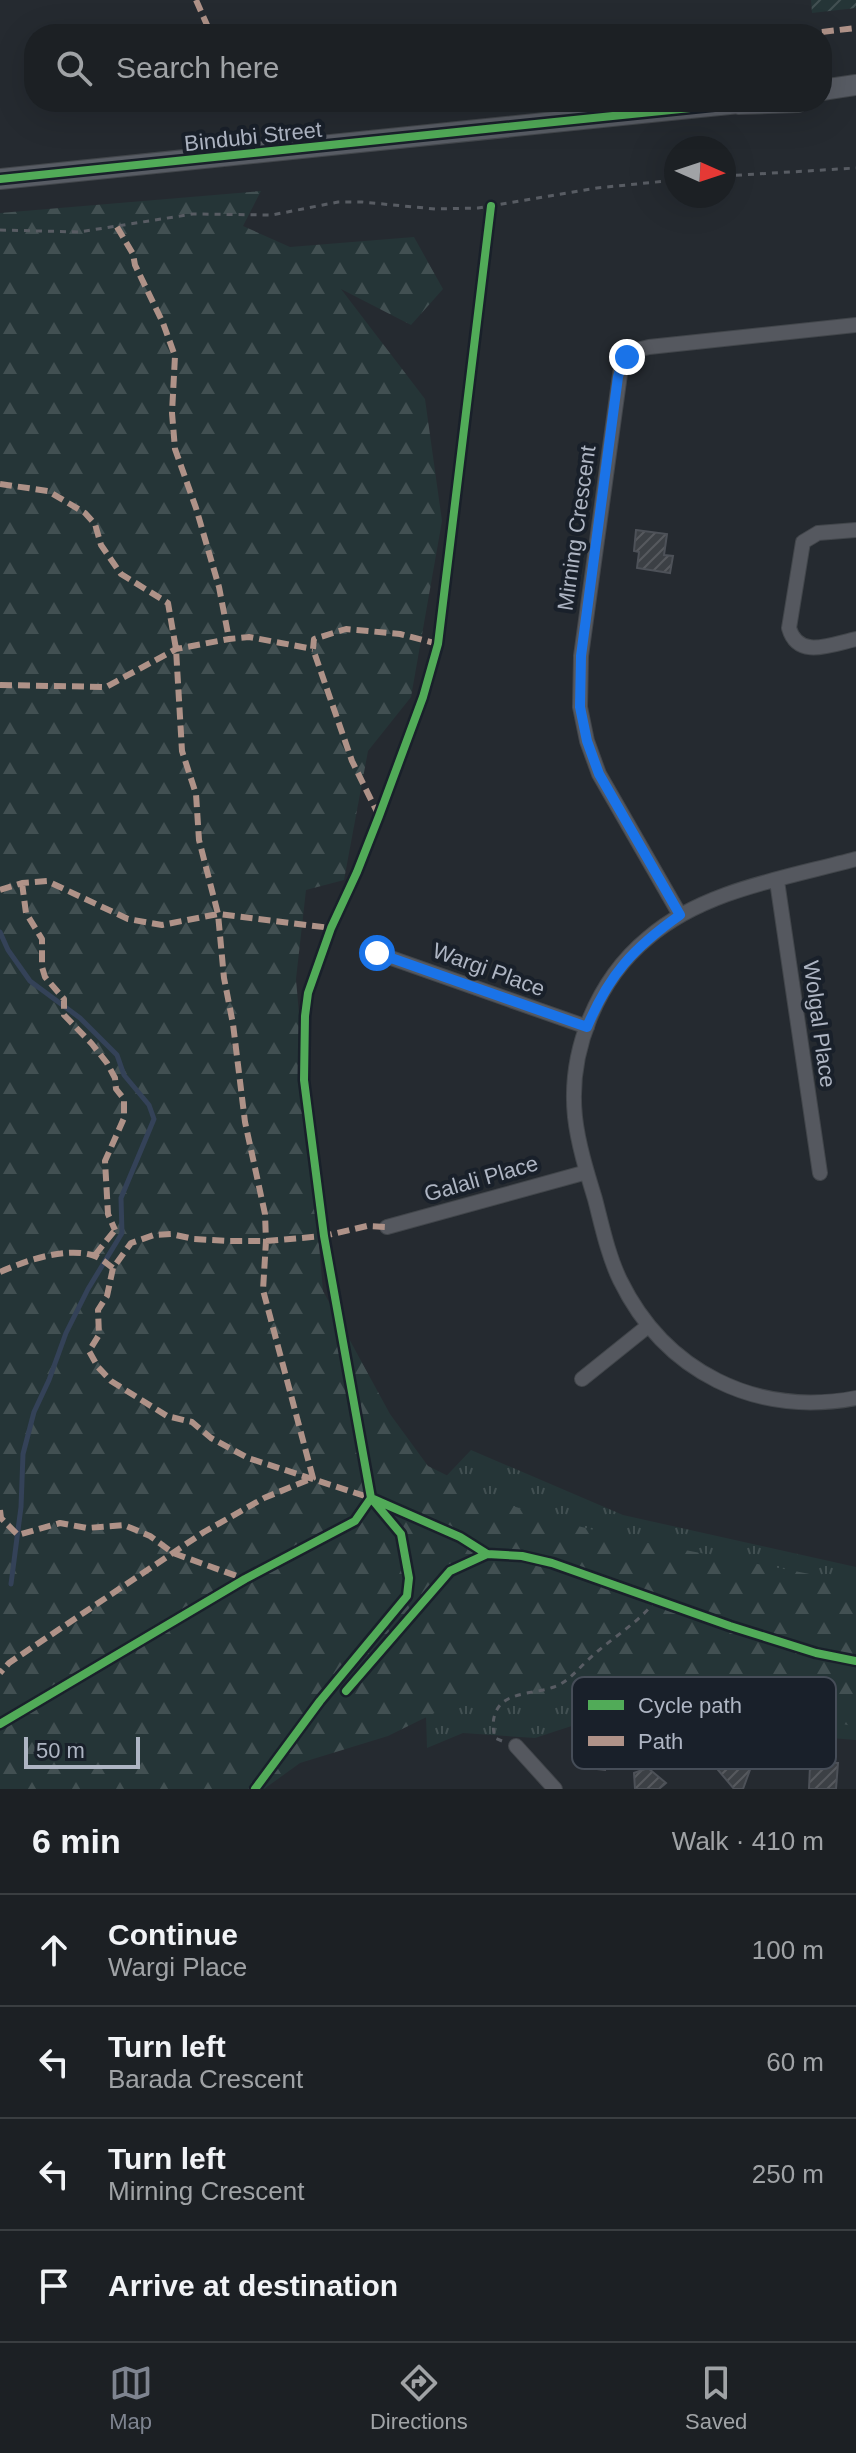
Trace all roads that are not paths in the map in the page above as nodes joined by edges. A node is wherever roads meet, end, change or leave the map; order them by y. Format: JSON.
{"nodes":[{"id":1,"x":856,"y":85,"type":"edge"},
{"id":2,"x":832,"y":89,"type":"edge"},
{"id":3,"x":856,"y":99,"type":"edge"},
{"id":4,"x":832,"y":100,"type":"edge"},
{"id":5,"x":656,"y":112,"type":"edge"},
{"id":6,"x":0,"y":179,"type":"edge"},
{"id":7,"x":856,"y":325,"type":"edge"},
{"id":8,"x":856,"y":530,"type":"edge"},
{"id":9,"x":856,"y":639,"type":"edge"},
{"id":10,"x":856,"y":859,"type":"edge"},
{"id":11,"x":777,"y":881,"type":"junction"},
{"id":12,"x":680,"y":915,"type":"junction"},
{"id":13,"x":377,"y":953,"type":"dead end"},
{"id":14,"x":587,"y":1027,"type":"junction"},
{"id":15,"x":587,"y":1172,"type":"junction"},
{"id":16,"x":820,"y":1173,"type":"dead end"},
{"id":17,"x":387,"y":1227,"type":"dead end"},
{"id":18,"x":648,"y":1326,"type":"junction"},
{"id":19,"x":582,"y":1379,"type":"dead end"},
{"id":20,"x":856,"y":1398,"type":"edge"},
{"id":21,"x":516,"y":1746,"type":"dead end"},
{"id":22,"x":555,"y":1789,"type":"edge"}],
"edges":[{"from":1,"to":2,"type":"main road"},
{"from":3,"to":4,"type":"main road"},
{"from":5,"to":6,"type":"main road","name":"Bindubi Street"},
{"from":7,"to":12,"type":"street","name":"Mirning Crescent"},
{"from":8,"to":9,"type":"street"},
{"from":10,"to":11,"type":"street"},
{"from":11,"to":12,"type":"street"},
{"from":11,"to":16,"type":"street","name":"Wolgal Place"},
{"from":12,"to":14,"type":"street"},
{"from":13,"to":14,"type":"street","name":"Wargi Place"},
{"from":14,"to":15,"type":"street"},
{"from":15,"to":17,"type":"street","name":"Galali Place"},
{"from":15,"to":18,"type":"street"},
{"from":18,"to":19,"type":"street"},
{"from":18,"to":20,"type":"street"},
{"from":21,"to":22,"type":"street"}]}
